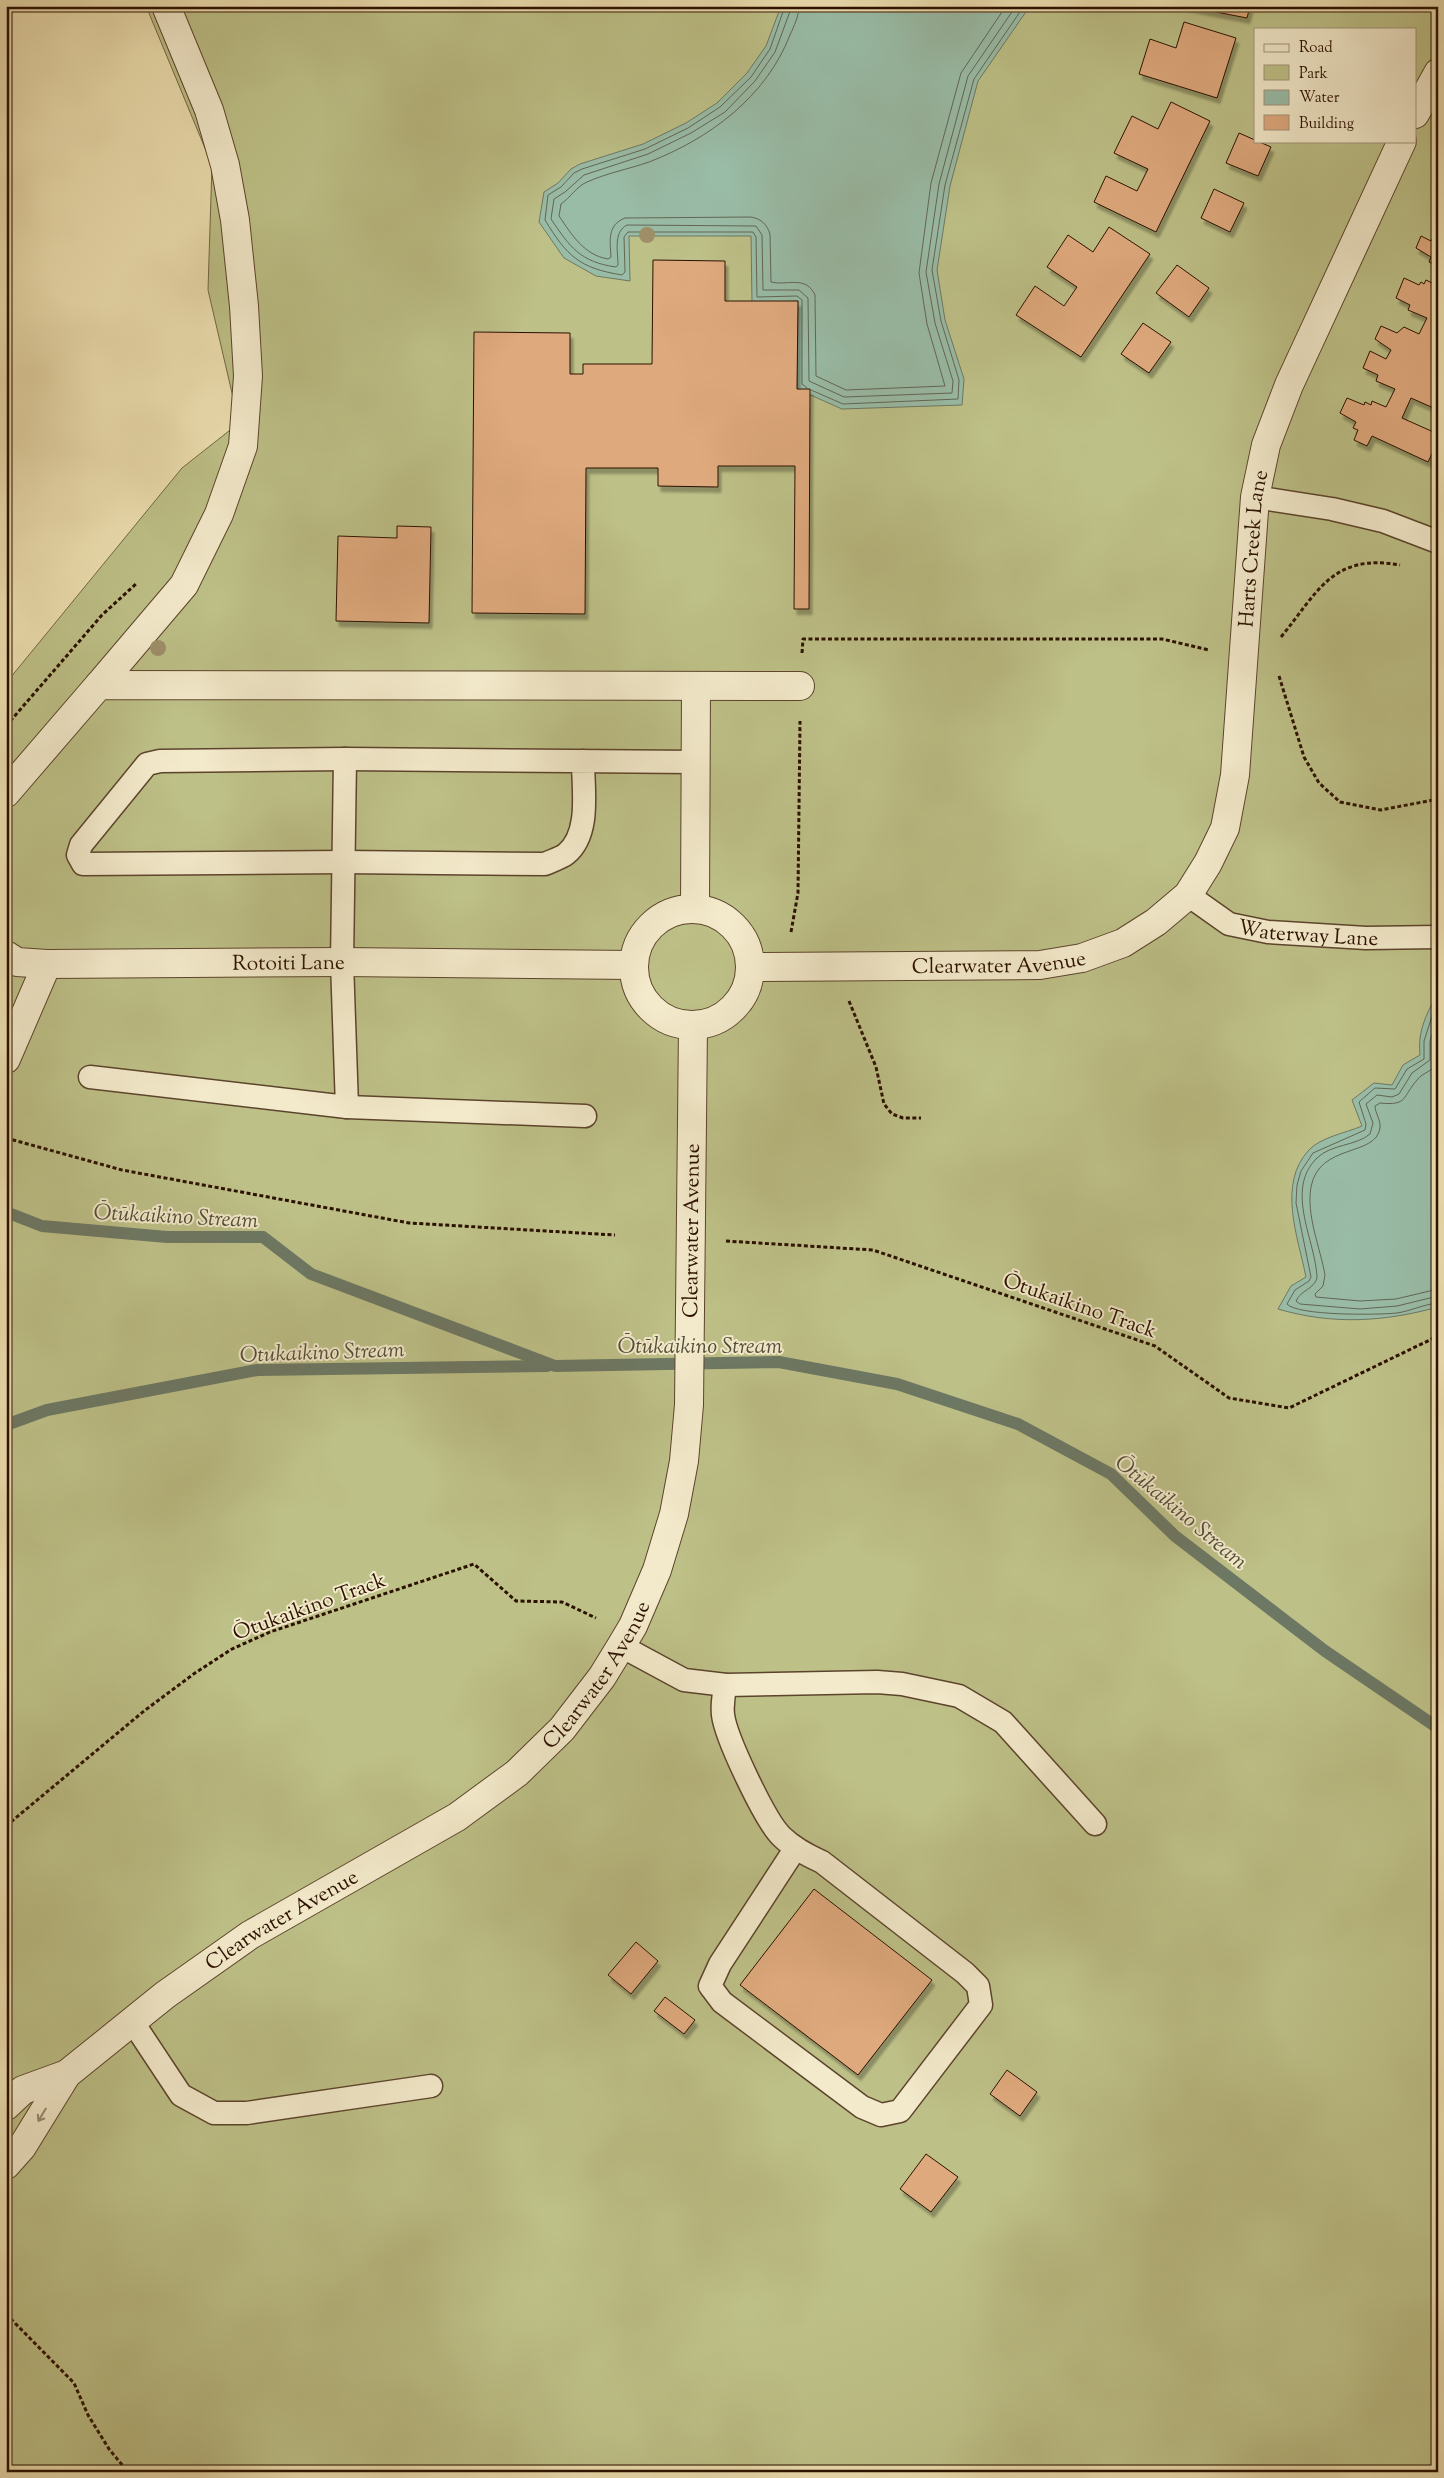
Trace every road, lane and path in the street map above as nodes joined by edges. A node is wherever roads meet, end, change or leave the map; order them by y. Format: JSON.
{"nodes":[{"id":1,"x":166,"y":6,"type":"edge"},
{"id":2,"x":1438,"y":73,"type":"edge"},
{"id":3,"x":1416,"y":112,"type":"edge"},
{"id":4,"x":1402,"y":142,"type":"edge"},
{"id":5,"x":1255,"y":497,"type":"junction"},
{"id":6,"x":1438,"y":542,"type":"edge"},
{"id":7,"x":1403,"y":565,"type":"dead end"},
{"id":8,"x":184,"y":585,"type":"junction"},
{"id":9,"x":1278,"y":640,"type":"dead end"},
{"id":10,"x":1242,"y":658,"type":"junction"},
{"id":11,"x":99,"y":685,"type":"junction"},
{"id":12,"x":696,"y":686,"type":"junction"},
{"id":13,"x":800,"y":686,"type":"junction"},
{"id":14,"x":6,"y":726,"type":"edge"},
{"id":15,"x":345,"y":759,"type":"junction"},
{"id":16,"x":582,"y":761,"type":"junction"},
{"id":17,"x":696,"y":762,"type":"junction"},
{"id":18,"x":6,"y":793,"type":"edge"},
{"id":19,"x":1438,"y":799,"type":"edge"},
{"id":20,"x":344,"y":862,"type":"junction"},
{"id":21,"x":1188,"y":895,"type":"junction"},
{"id":22,"x":694,"y":908,"type":"junction"},
{"id":23,"x":1438,"y":937,"type":"edge"},
{"id":24,"x":1123,"y":943,"type":"joint"},
{"id":25,"x":6,"y":955,"type":"edge"},
{"id":26,"x":342,"y":962,"type":"junction"},
{"id":27,"x":47,"y":964,"type":"junction"},
{"id":28,"x":633,"y":965,"type":"junction"},
{"id":29,"x":782,"y":966,"type":"junction"},
{"id":30,"x":835,"y":966,"type":"junction"},
{"id":31,"x":751,"y":967,"type":"junction"},
{"id":32,"x":693,"y":1026,"type":"junction"},
{"id":33,"x":6,"y":1059,"type":"edge"},
{"id":34,"x":90,"y":1078,"type":"dead end"},
{"id":35,"x":347,"y":1107,"type":"junction"},
{"id":36,"x":585,"y":1116,"type":"dead end"},
{"id":37,"x":921,"y":1118,"type":"dead end"},
{"id":38,"x":6,"y":1138,"type":"edge"},
{"id":39,"x":615,"y":1235,"type":"dead end"},
{"id":40,"x":724,"y":1241,"type":"dead end"},
{"id":41,"x":1438,"y":1336,"type":"edge"},
{"id":42,"x":625,"y":1640,"type":"junction"},
{"id":43,"x":726,"y":1685,"type":"junction"},
{"id":44,"x":1095,"y":1824,"type":"dead end"},
{"id":45,"x":6,"y":1826,"type":"edge"},
{"id":46,"x":795,"y":1849,"type":"junction"},
{"id":47,"x":132,"y":2021,"type":"junction"},
{"id":48,"x":67,"y":2074,"type":"junction"},
{"id":49,"x":432,"y":2086,"type":"dead end"},
{"id":50,"x":6,"y":2106,"type":"edge"},
{"id":51,"x":6,"y":2165,"type":"edge"},
{"id":52,"x":6,"y":2314,"type":"edge"},
{"id":53,"x":128,"y":2472,"type":"edge"}],
"edges":[{"from":1,"to":8,"type":"street"},
{"from":2,"to":3,"type":"street"},
{"from":4,"to":5,"type":"street","name":"Harts Creek Lane"},
{"from":5,"to":6,"type":"lane"},
{"from":5,"to":10,"type":"street","name":"Harts Creek Lane"},
{"from":7,"to":9,"type":"path"},
{"from":8,"to":11,"type":"street"},
{"from":8,"to":14,"type":"path"},
{"from":10,"to":13,"type":"path"},
{"from":10,"to":19,"type":"path"},
{"from":10,"to":21,"type":"street","name":"Harts Creek Lane"},
{"from":11,"to":12,"type":"street"},
{"from":11,"to":18,"type":"street"},
{"from":12,"to":13,"type":"street"},
{"from":12,"to":17,"type":"street"},
{"from":13,"to":29,"type":"path"},
{"from":15,"to":16,"type":"lane"},
{"from":15,"to":20,"type":"lane"},
{"from":15,"to":20,"type":"lane"},
{"from":16,"to":17,"type":"lane"},
{"from":16,"to":20,"type":"lane"},
{"from":17,"to":22,"type":"street"},
{"from":20,"to":26,"type":"lane"},
{"from":21,"to":23,"type":"lane","name":"Waterway Lane"},
{"from":21,"to":24,"type":"street","name":"Harts Creek Lane"},
{"from":22,"to":28,"type":"street"},
{"from":22,"to":31,"type":"street"},
{"from":24,"to":30,"type":"street","name":"Clearwater Avenue"},
{"from":25,"to":27,"type":"street","name":"Rotoiti Lane"},
{"from":26,"to":27,"type":"street","name":"Rotoiti Lane"},
{"from":26,"to":28,"type":"street","name":"Rotoiti Lane"},
{"from":26,"to":35,"type":"lane"},
{"from":27,"to":33,"type":"street"},
{"from":28,"to":32,"type":"street"},
{"from":29,"to":30,"type":"street","name":"Clearwater Avenue"},
{"from":29,"to":31,"type":"street","name":"Clearwater Avenue"},
{"from":30,"to":37,"type":"path"},
{"from":31,"to":32,"type":"street"},
{"from":32,"to":42,"type":"street","name":"Clearwater Avenue"},
{"from":34,"to":35,"type":"lane"},
{"from":35,"to":36,"type":"lane"},
{"from":38,"to":39,"type":"path"},
{"from":40,"to":41,"type":"path","name":"Ōtukaikino Track"},
{"from":42,"to":43,"type":"lane"},
{"from":42,"to":45,"type":"path","name":"Ōtukaikino Track"},
{"from":42,"to":47,"type":"street","name":"Clearwater Avenue"},
{"from":43,"to":44,"type":"lane"},
{"from":43,"to":46,"type":"lane"},
{"from":46,"to":46,"type":"lane"},
{"from":47,"to":48,"type":"street","name":"Clearwater Avenue"},
{"from":47,"to":49,"type":"lane"},
{"from":48,"to":50,"type":"street","name":"Clearwater Avenue"},
{"from":48,"to":51,"type":"street","name":"Clearwater Avenue","one_way":true},
{"from":52,"to":53,"type":"path"}]}
